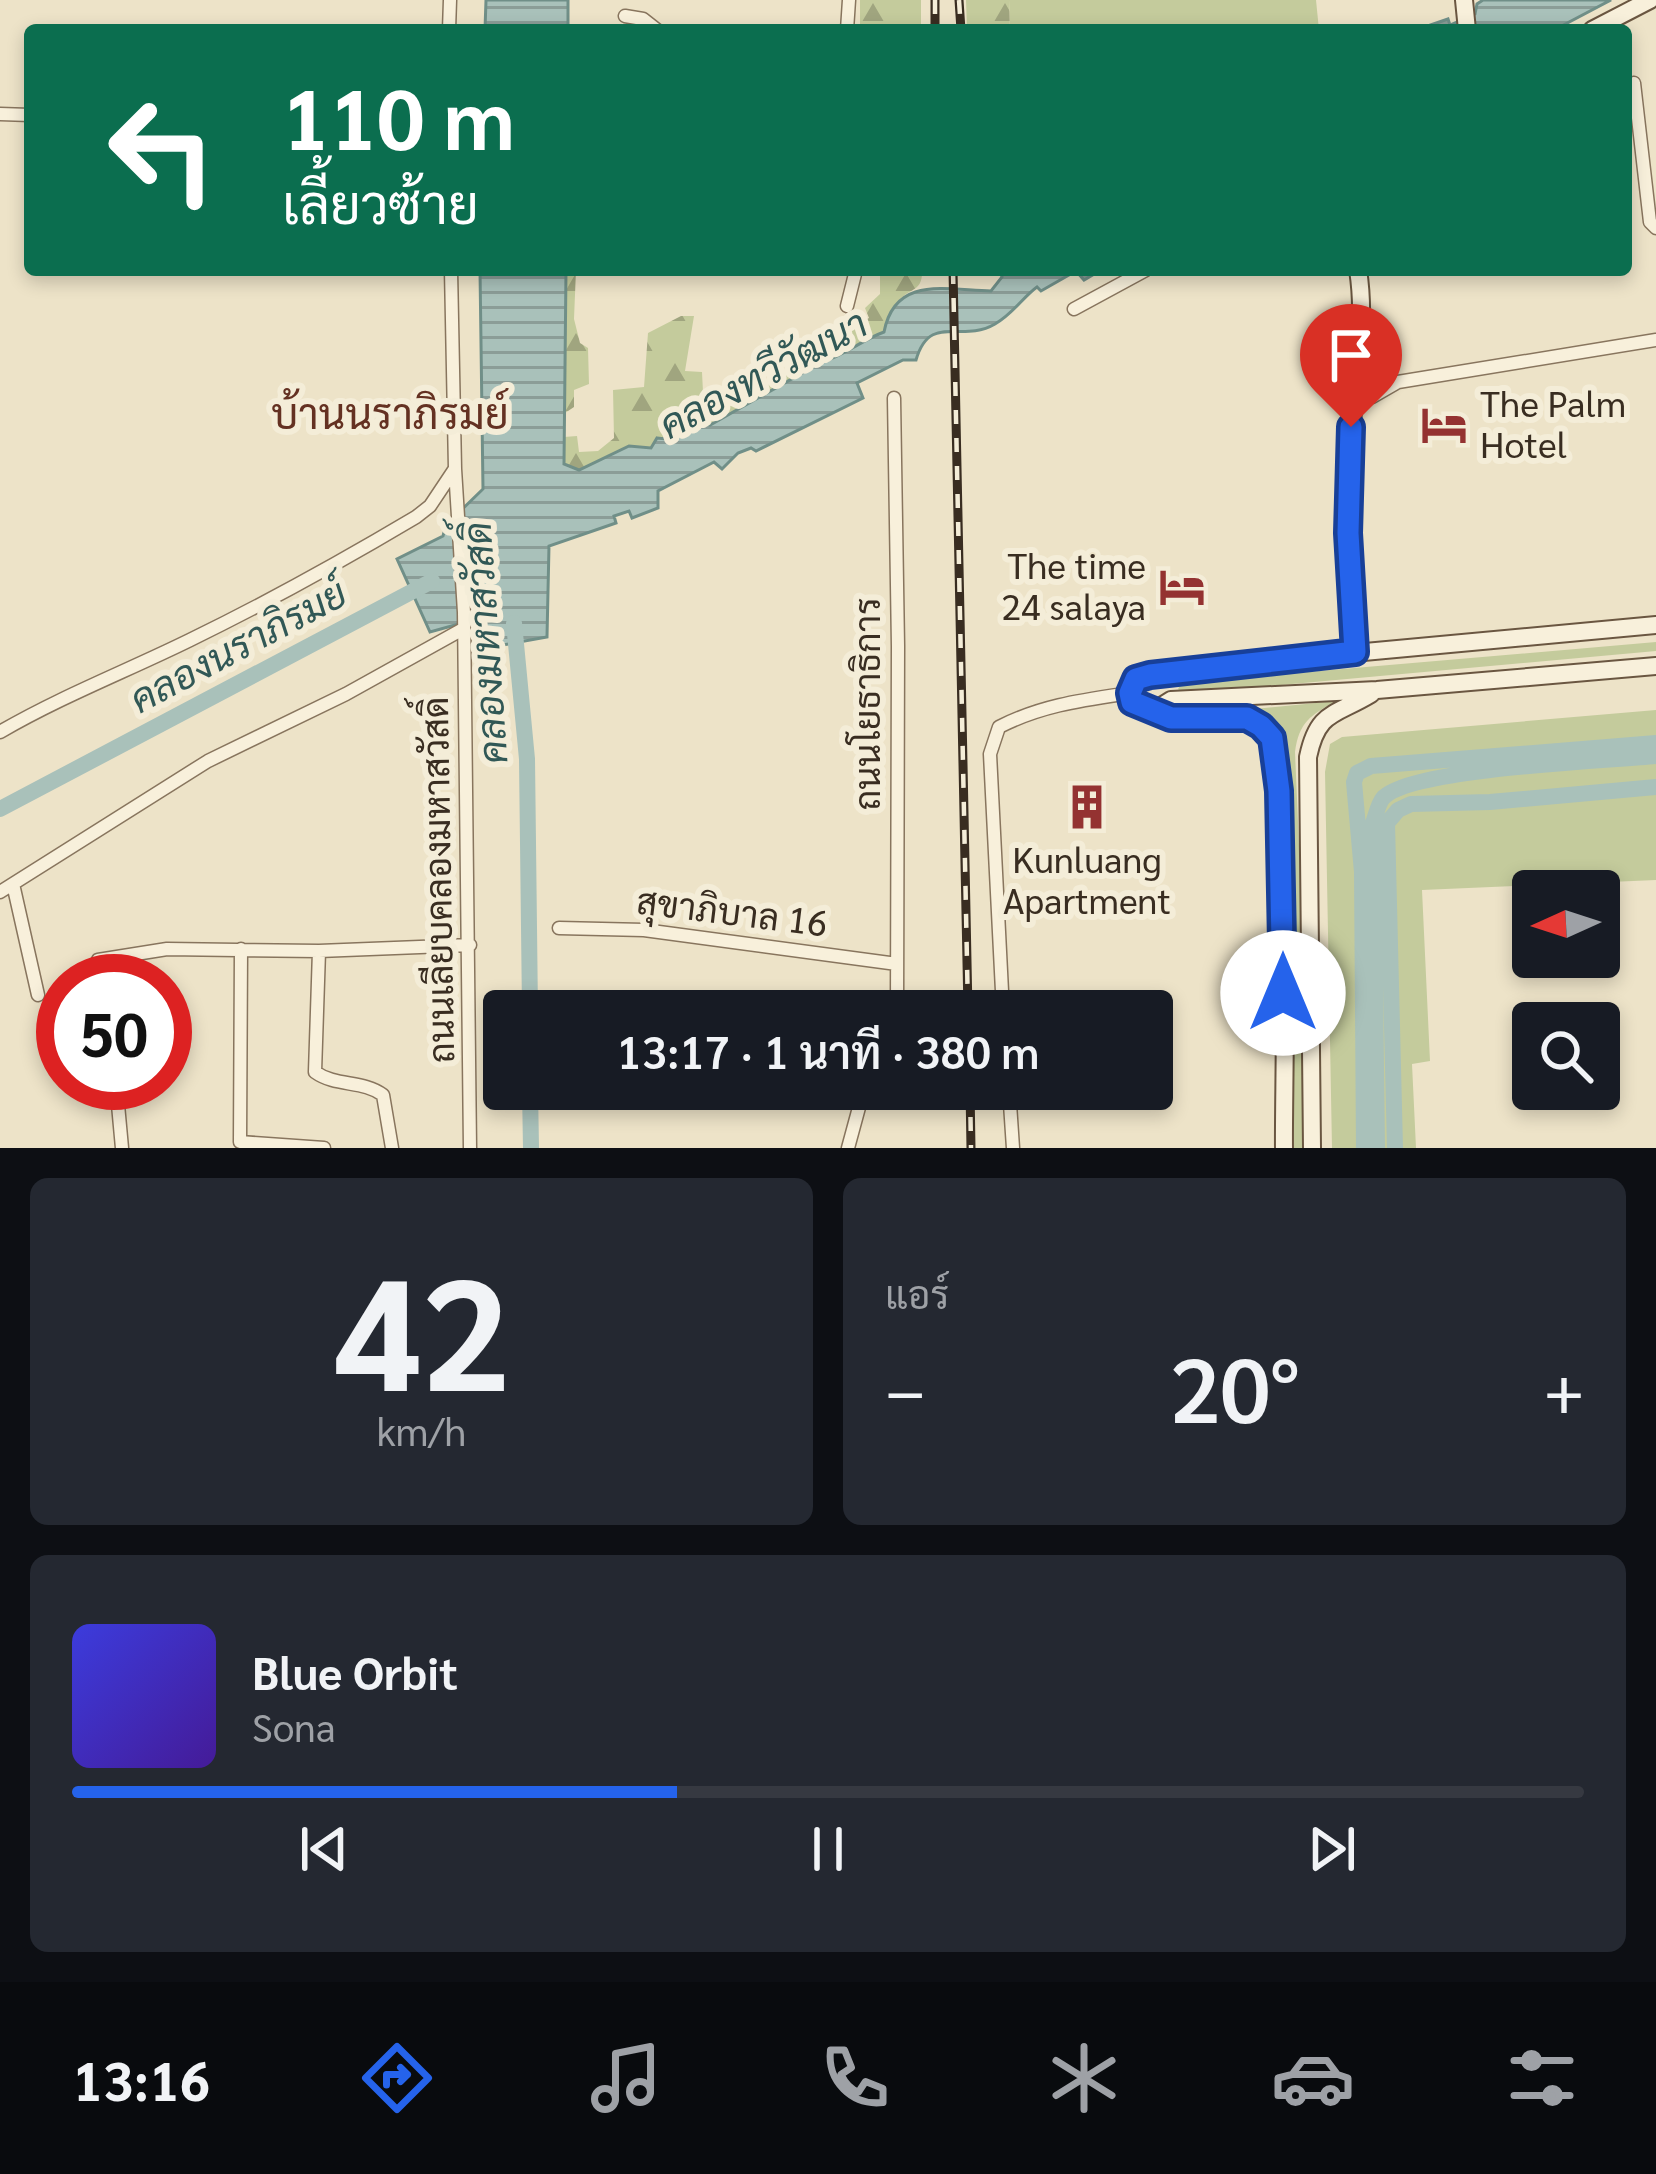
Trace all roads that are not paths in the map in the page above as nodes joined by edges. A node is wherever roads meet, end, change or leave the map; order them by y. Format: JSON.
{"nodes":[{"id":1,"x":1650,"y":0,"type":"edge"},
{"id":2,"x":626,"y":16,"type":"dead end"},
{"id":3,"x":649,"y":24,"type":"edge"},
{"id":4,"x":1604,"y":24,"type":"edge"},
{"id":5,"x":1634,"y":83,"type":"dead end"},
{"id":6,"x":1656,"y":125,"type":"edge"},
{"id":7,"x":1641,"y":128,"type":"junction"},
{"id":8,"x":1656,"y":228,"type":"edge"},
{"id":9,"x":451,"y":276,"type":"edge"},
{"id":10,"x":854,"y":276,"type":"edge"},
{"id":11,"x":1135,"y":276,"type":"edge"},
{"id":12,"x":1359,"y":276,"type":"edge"},
{"id":13,"x":847,"y":306,"type":"dead end"},
{"id":14,"x":1074,"y":309,"type":"dead end"},
{"id":15,"x":1656,"y":340,"type":"edge"},
{"id":16,"x":894,"y":398,"type":"dead end"},
{"id":17,"x":1353,"y":401,"type":"junction"},
{"id":18,"x":455,"y":469,"type":"junction"},
{"id":19,"x":1656,"y":626,"type":"edge"},
{"id":20,"x":463,"y":628,"type":"junction"},
{"id":21,"x":1355,"y":652,"type":"junction"},
{"id":22,"x":1656,"y":666,"type":"edge"},
{"id":23,"x":1377,"y":690,"type":"junction"},
{"id":24,"x":1130,"y":693,"type":"junction"},
{"id":25,"x":1155,"y":710,"type":"junction"},
{"id":26,"x":0,"y":732,"type":"edge"},
{"id":27,"x":13,"y":884,"type":"junction"},
{"id":28,"x":0,"y":892,"type":"edge"},
{"id":29,"x":559,"y":928,"type":"dead end"},
{"id":30,"x":470,"y":945,"type":"junction"},
{"id":31,"x":241,"y":949,"type":"junction"},
{"id":32,"x":320,"y":951,"type":"junction"},
{"id":33,"x":136,"y":954,"type":"edge"},
{"id":34,"x":1311,"y":958,"type":"junction"},
{"id":35,"x":1284,"y":960,"type":"junction"},
{"id":36,"x":896,"y":964,"type":"junction"},
{"id":37,"x":36,"y":986,"type":"edge"},
{"id":38,"x":897,"y":990,"type":"edge"},
{"id":39,"x":1003,"y":990,"type":"edge"},
{"id":40,"x":118,"y":1110,"type":"edge"},
{"id":41,"x":858,"y":1110,"type":"edge"},
{"id":42,"x":1010,"y":1110,"type":"edge"},
{"id":43,"x":122,"y":1148,"type":"edge"},
{"id":44,"x":324,"y":1148,"type":"edge"},
{"id":45,"x":392,"y":1148,"type":"edge"},
{"id":46,"x":470,"y":1148,"type":"edge"},
{"id":47,"x":848,"y":1148,"type":"edge"},
{"id":48,"x":1013,"y":1148,"type":"edge"},
{"id":49,"x":1284,"y":1148,"type":"edge"},
{"id":50,"x":1312,"y":1148,"type":"edge"}],
"edges":[{"from":1,"to":4,"type":"main road"},
{"from":2,"to":3,"type":"street"},
{"from":5,"to":7,"type":"street"},
{"from":6,"to":7,"type":"street"},
{"from":7,"to":8,"type":"street"},
{"from":9,"to":18,"type":"street","name":"ถนนเลียบคลองมหาสวัสดิ์"},
{"from":10,"to":13,"type":"street"},
{"from":11,"to":14,"type":"street"},
{"from":12,"to":17,"type":"main road"},
{"from":15,"to":17,"type":"street"},
{"from":16,"to":36,"type":"street","name":"ถนนโยธาธิการ"},
{"from":17,"to":21,"type":"main road"},
{"from":18,"to":20,"type":"street","name":"ถนนเลียบคลองมหาสวัสดิ์"},
{"from":18,"to":26,"type":"street"},
{"from":19,"to":21,"type":"main road"},
{"from":20,"to":27,"type":"street"},
{"from":20,"to":30,"type":"street","name":"ถนนเลียบคลองมหาสวัสดิ์"},
{"from":21,"to":24,"type":"main road"},
{"from":22,"to":23,"type":"main road"},
{"from":23,"to":25,"type":"main road"},
{"from":23,"to":34,"type":"main road"},
{"from":24,"to":25,"type":"main road"},
{"from":24,"to":39,"type":"street"},
{"from":25,"to":35,"type":"main road"},
{"from":27,"to":28,"type":"street"},
{"from":27,"to":37,"type":"street"},
{"from":29,"to":36,"type":"street","name":"สุขาภิบาล 16"},
{"from":30,"to":32,"type":"street"},
{"from":30,"to":46,"type":"street","name":"ถนนเลียบคลองมหาสวัสดิ์"},
{"from":31,"to":32,"type":"street"},
{"from":31,"to":33,"type":"street"},
{"from":31,"to":44,"type":"street"},
{"from":32,"to":45,"type":"street"},
{"from":34,"to":35,"type":"main road"},
{"from":34,"to":50,"type":"main road"},
{"from":35,"to":49,"type":"main road"},
{"from":36,"to":38,"type":"street","name":"ถนนโยธาธิการ"},
{"from":40,"to":43,"type":"street"},
{"from":41,"to":47,"type":"street"},
{"from":42,"to":48,"type":"street"}]}
